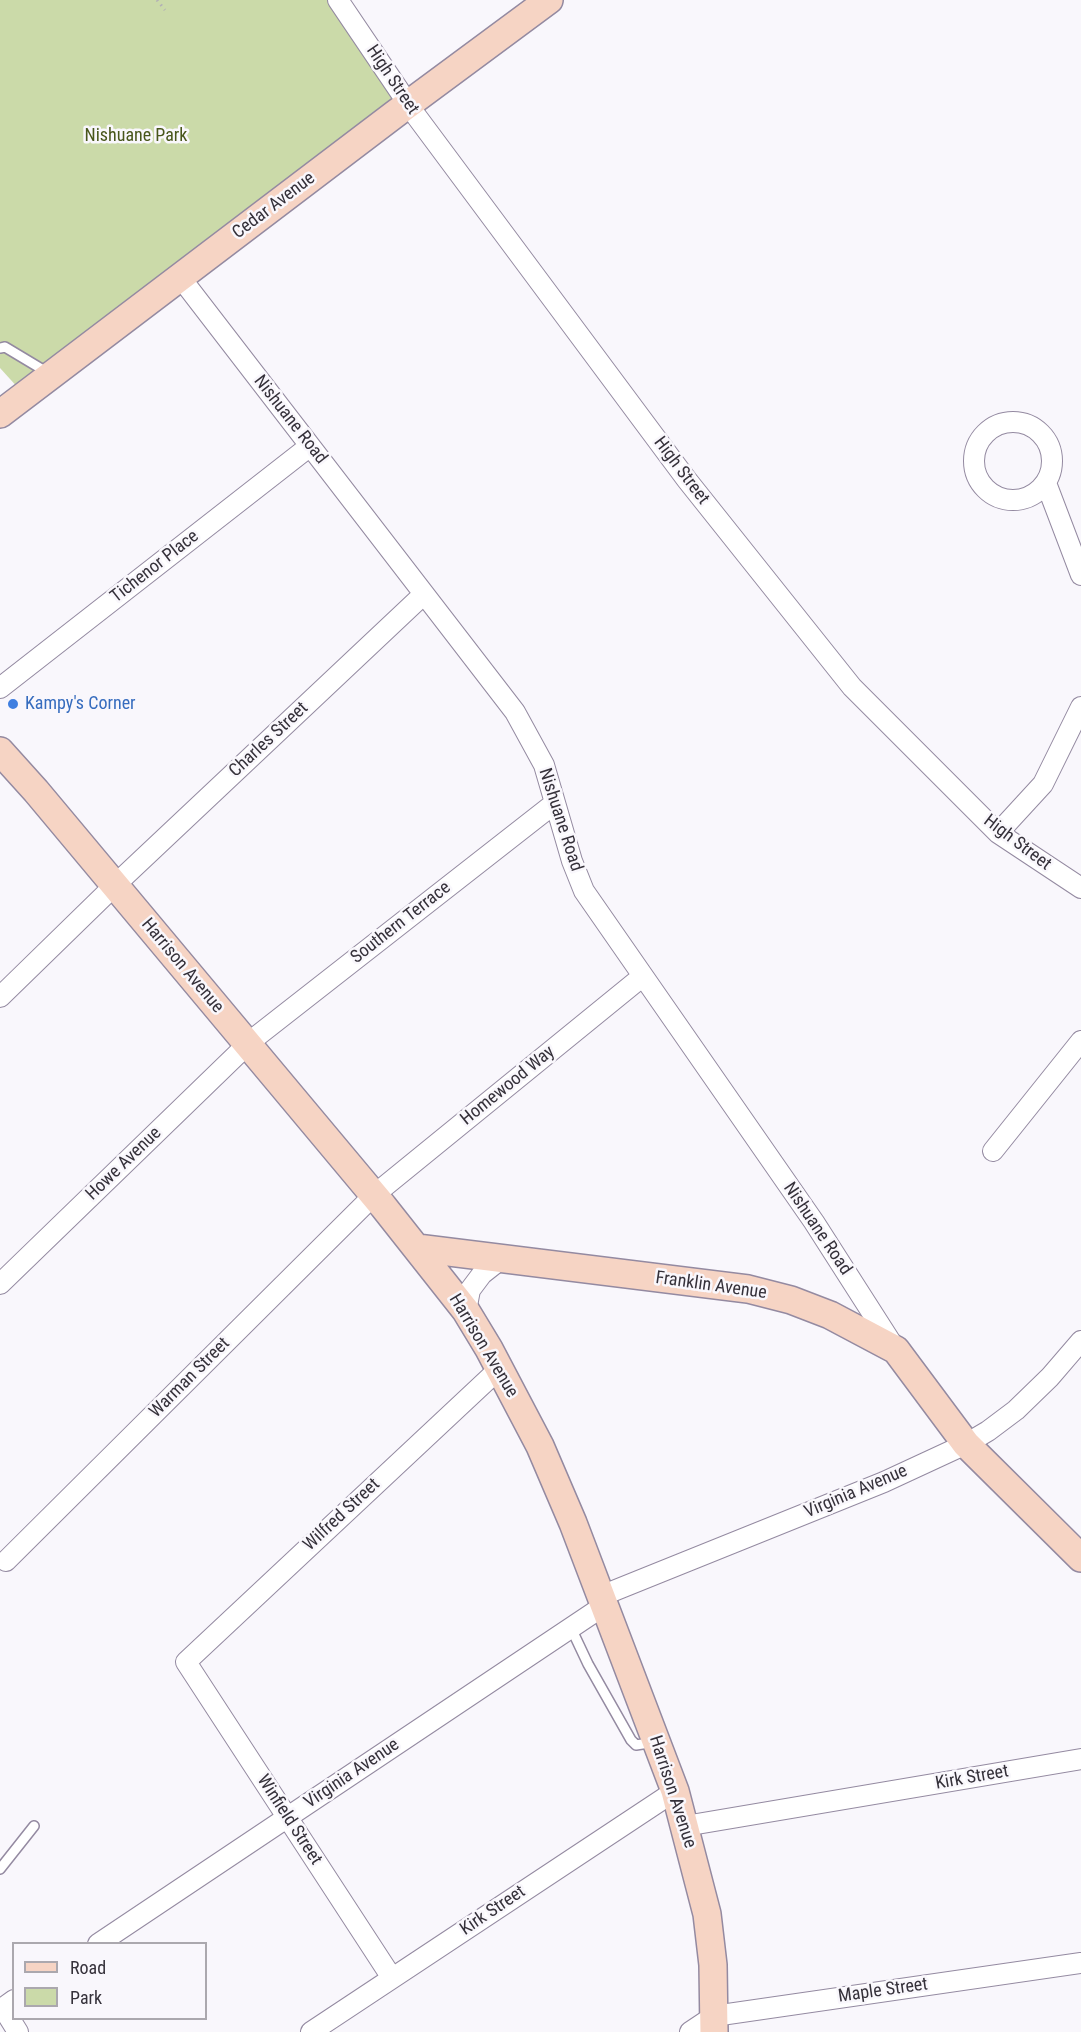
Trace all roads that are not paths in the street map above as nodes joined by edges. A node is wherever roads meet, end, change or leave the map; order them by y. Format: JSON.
{"nodes":[{"id":1,"x":338,"y":0,"type":"edge"},
{"id":2,"x":549,"y":0,"type":"edge"},
{"id":3,"x":408,"y":104,"type":"junction"},
{"id":4,"x":180,"y":277,"type":"junction"},
{"id":5,"x":0,"y":348,"type":"edge"},
{"id":6,"x":52,"y":375,"type":"junction"},
{"id":7,"x":0,"y":414,"type":"edge"},
{"id":8,"x":310,"y":446,"type":"junction"},
{"id":9,"x":1046,"y":483,"type":"junction"},
{"id":10,"x":1081,"y":575,"type":"edge"},
{"id":11,"x":424,"y":594,"type":"junction"},
{"id":12,"x":0,"y":688,"type":"edge"},
{"id":13,"x":1081,"y":707,"type":"edge"},
{"id":14,"x":0,"y":751,"type":"edge"},
{"id":15,"x":555,"y":803,"type":"junction"},
{"id":16,"x":998,"y":833,"type":"junction"},
{"id":17,"x":115,"y":885,"type":"junction"},
{"id":18,"x":1081,"y":888,"type":"edge"},
{"id":19,"x":643,"y":976,"type":"junction"},
{"id":20,"x":0,"y":997,"type":"edge"},
{"id":21,"x":1081,"y":1041,"type":"edge"},
{"id":22,"x":248,"y":1044,"type":"junction"},
{"id":23,"x":993,"y":1151,"type":"dead end"},
{"id":24,"x":374,"y":1195,"type":"junction"},
{"id":25,"x":417,"y":1248,"type":"junction"},
{"id":26,"x":501,"y":1259,"type":"junction"},
{"id":27,"x":0,"y":1284,"type":"edge"},
{"id":28,"x":466,"y":1311,"type":"junction"},
{"id":29,"x":1081,"y":1341,"type":"edge"},
{"id":30,"x":896,"y":1350,"type":"junction"},
{"id":31,"x":499,"y":1369,"type":"junction"},
{"id":32,"x":966,"y":1444,"type":"junction"},
{"id":33,"x":1081,"y":1558,"type":"edge"},
{"id":34,"x":6,"y":1561,"type":"dead end"},
{"id":35,"x":603,"y":1600,"type":"junction"},
{"id":36,"x":571,"y":1628,"type":"junction"},
{"id":37,"x":186,"y":1662,"type":"joint"},
{"id":38,"x":657,"y":1742,"type":"junction"},
{"id":39,"x":1081,"y":1759,"type":"edge"},
{"id":40,"x":675,"y":1791,"type":"junction"},
{"id":41,"x":287,"y":1817,"type":"junction"},
{"id":42,"x":34,"y":1826,"type":"dead end"},
{"id":43,"x":685,"y":1826,"type":"junction"},
{"id":44,"x":0,"y":1869,"type":"edge"},
{"id":45,"x":101,"y":1942,"type":"edge"},
{"id":46,"x":1081,"y":1963,"type":"edge"},
{"id":47,"x":392,"y":1978,"type":"junction"},
{"id":48,"x":714,"y":2024,"type":"edge"},
{"id":49,"x":311,"y":2032,"type":"edge"},
{"id":50,"x":690,"y":2032,"type":"edge"}],
"edges":[{"from":1,"to":3,"type":"street","name":"High Street"},
{"from":2,"to":3,"type":"street","name":"Cedar Avenue"},
{"from":3,"to":4,"type":"street","name":"Cedar Avenue"},
{"from":3,"to":16,"type":"street","name":"High Street"},
{"from":4,"to":6,"type":"street","name":"Cedar Avenue"},
{"from":4,"to":8,"type":"street","name":"Nishuane Road"},
{"from":5,"to":6,"type":"lane"},
{"from":6,"to":7,"type":"street","name":"Cedar Avenue"},
{"from":8,"to":11,"type":"street","name":"Nishuane Road"},
{"from":8,"to":12,"type":"street","name":"Tichenor Place"},
{"from":9,"to":9,"type":"street"},
{"from":9,"to":10,"type":"street"},
{"from":11,"to":15,"type":"street","name":"Nishuane Road"},
{"from":11,"to":17,"type":"street","name":"Charles Street"},
{"from":13,"to":16,"type":"street"},
{"from":14,"to":17,"type":"street","name":"Harrison Avenue"},
{"from":15,"to":19,"type":"street","name":"Nishuane Road"},
{"from":15,"to":22,"type":"street","name":"Southern Terrace"},
{"from":16,"to":18,"type":"street","name":"High Street"},
{"from":17,"to":20,"type":"street","name":"Charles Street"},
{"from":17,"to":22,"type":"street","name":"Harrison Avenue"},
{"from":19,"to":24,"type":"street","name":"Homewood Way"},
{"from":19,"to":30,"type":"street","name":"Nishuane Road"},
{"from":21,"to":23,"type":"street"},
{"from":22,"to":24,"type":"street","name":"Harrison Avenue"},
{"from":22,"to":27,"type":"street","name":"Howe Avenue"},
{"from":24,"to":25,"type":"street","name":"Harrison Avenue"},
{"from":24,"to":34,"type":"street","name":"Warman Street"},
{"from":25,"to":26,"type":"street","name":"Franklin Avenue"},
{"from":25,"to":28,"type":"street","name":"Harrison Avenue"},
{"from":26,"to":28,"type":"street"},
{"from":26,"to":30,"type":"street","name":"Franklin Avenue"},
{"from":28,"to":31,"type":"street","name":"Harrison Avenue"},
{"from":29,"to":32,"type":"street","name":"Virginia Avenue"},
{"from":30,"to":32,"type":"street","name":"Franklin Avenue"},
{"from":31,"to":35,"type":"street","name":"Harrison Avenue"},
{"from":31,"to":37,"type":"street","name":"Wilfred Street"},
{"from":32,"to":33,"type":"street","name":"Franklin Avenue"},
{"from":32,"to":35,"type":"street","name":"Virginia Avenue"},
{"from":35,"to":36,"type":"street","name":"Virginia Avenue"},
{"from":35,"to":38,"type":"street","name":"Harrison Avenue"},
{"from":36,"to":38,"type":"lane"},
{"from":36,"to":41,"type":"street","name":"Virginia Avenue"},
{"from":37,"to":41,"type":"street","name":"Winfield Street"},
{"from":38,"to":40,"type":"street","name":"Harrison Avenue"},
{"from":39,"to":43,"type":"street","name":"Kirk Street"},
{"from":40,"to":43,"type":"street","name":"Harrison Avenue"},
{"from":40,"to":47,"type":"street","name":"Kirk Street"},
{"from":41,"to":45,"type":"street","name":"Virginia Avenue"},
{"from":41,"to":47,"type":"street","name":"Winfield Street"},
{"from":42,"to":44,"type":"lane"},
{"from":43,"to":48,"type":"street","name":"Harrison Avenue"},
{"from":46,"to":48,"type":"street","name":"Maple Street"},
{"from":47,"to":49,"type":"street","name":"Kirk Street"},
{"from":48,"to":50,"type":"street","name":"Maple Street"}]}
